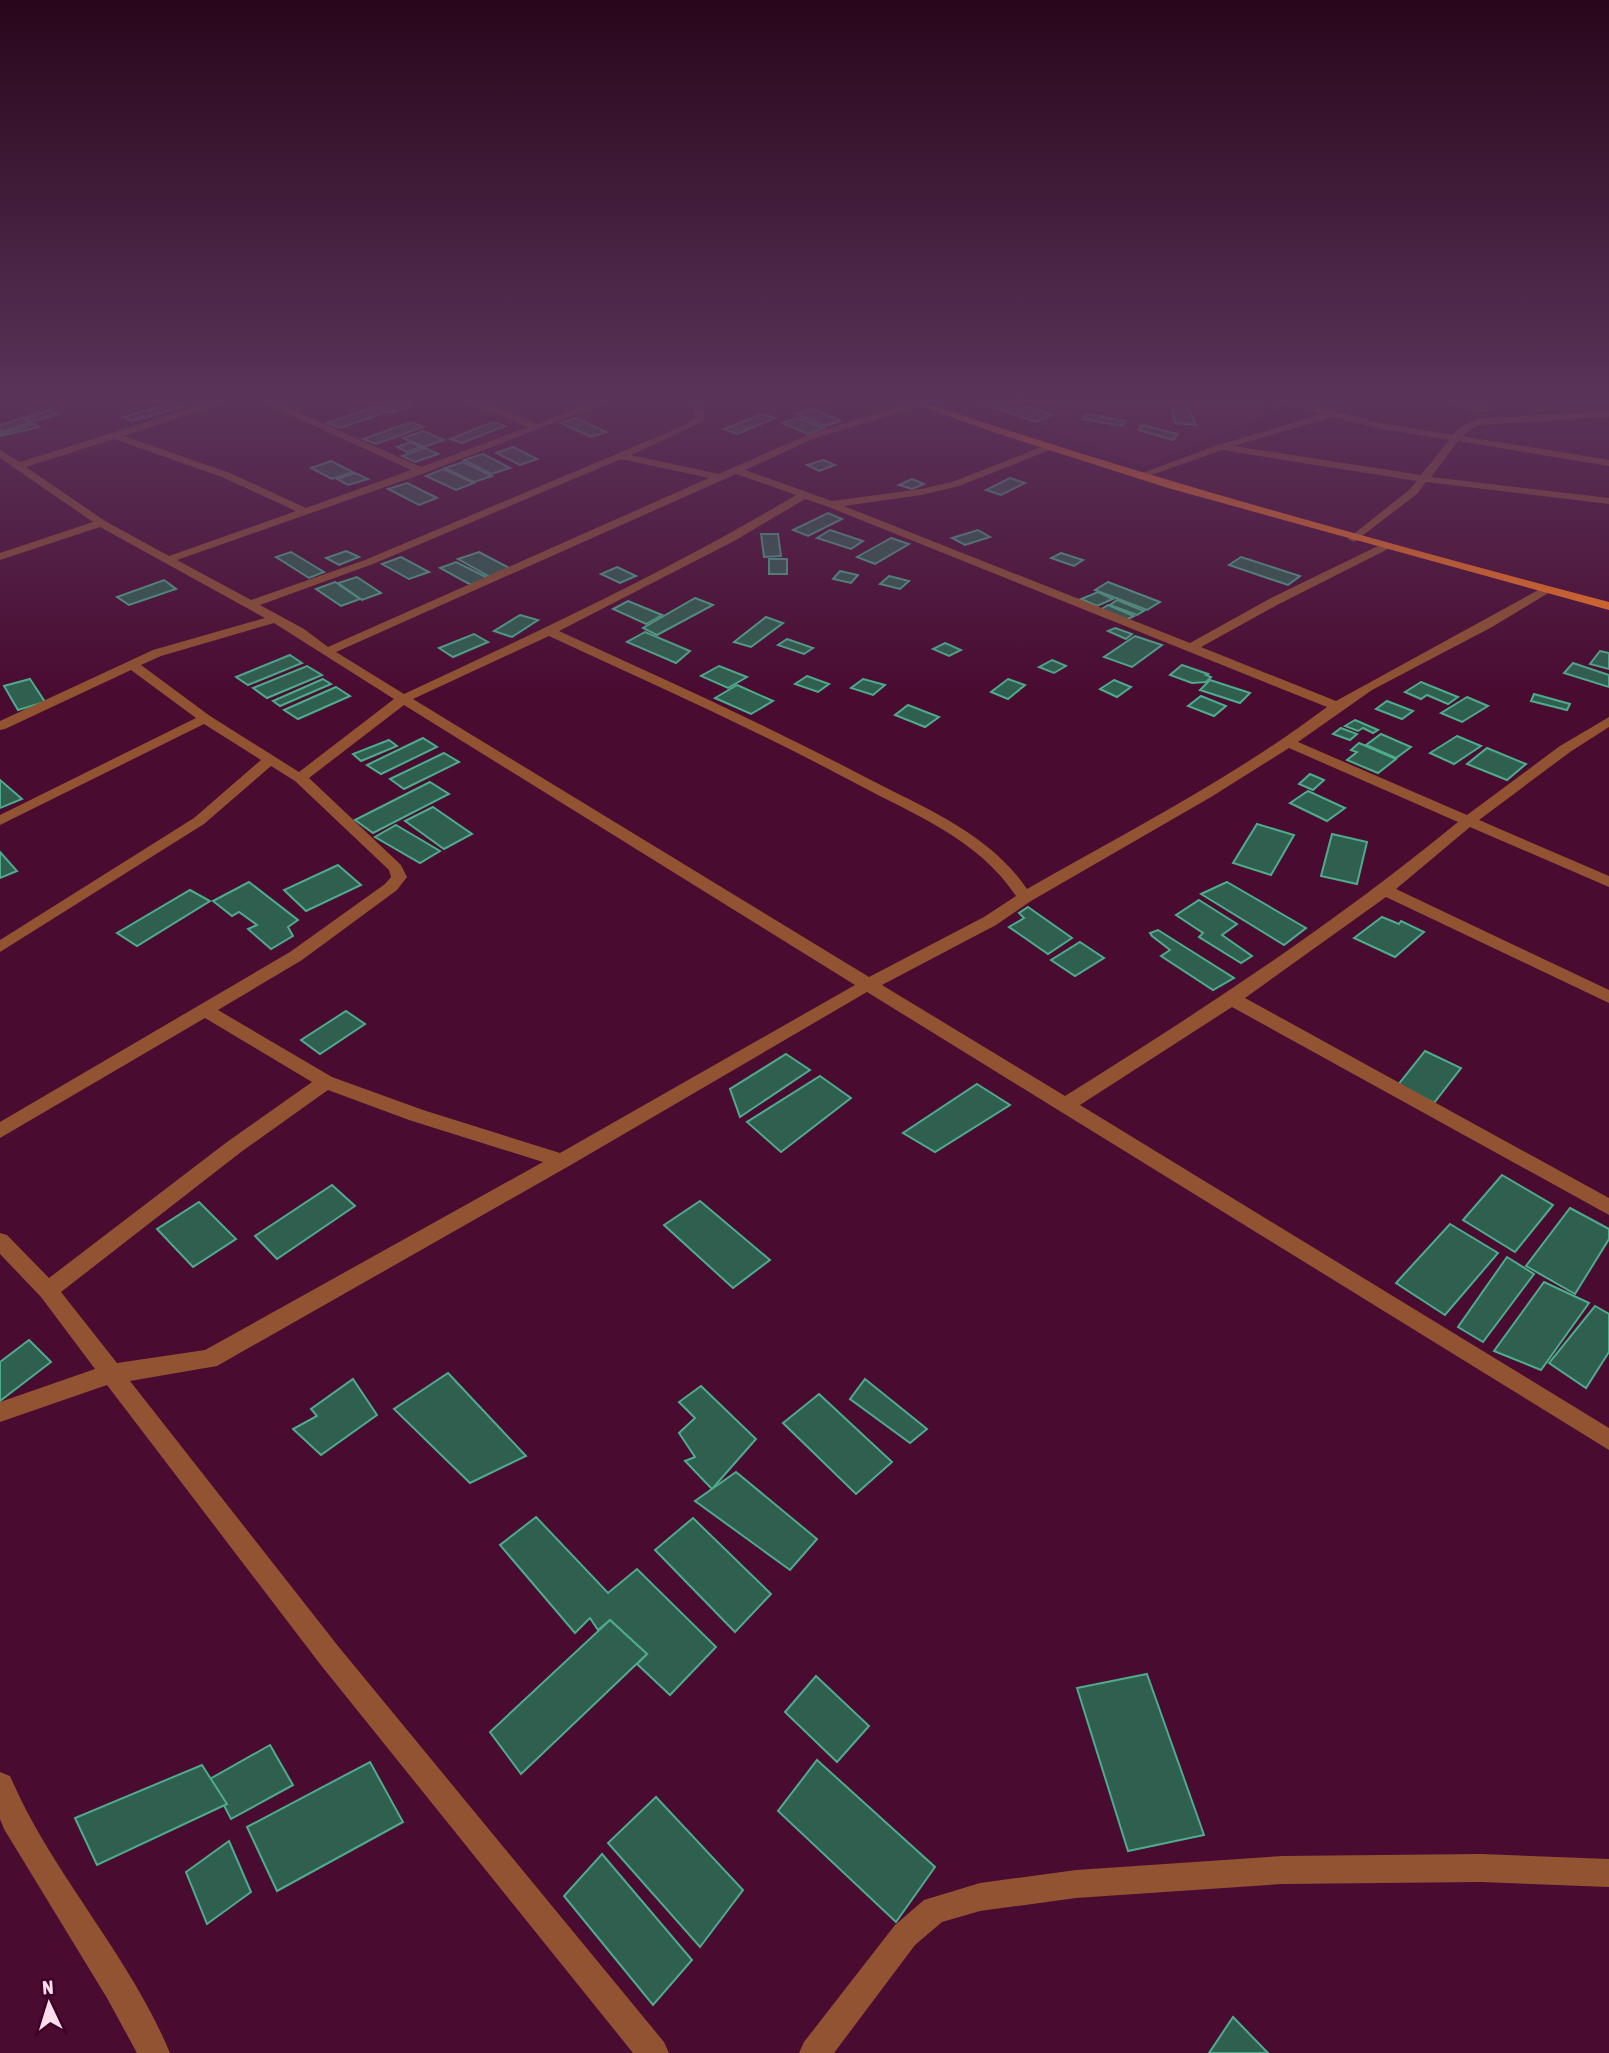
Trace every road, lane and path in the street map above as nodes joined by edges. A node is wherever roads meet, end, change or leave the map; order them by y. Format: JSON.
{"nodes":[{"id":1,"x":66,"y":498,"type":"edge"},
{"id":2,"x":275,"y":498,"type":"edge"},
{"id":3,"x":343,"y":498,"type":"edge"},
{"id":4,"x":522,"y":498,"type":"edge"},
{"id":5,"x":672,"y":498,"type":"edge"},
{"id":6,"x":799,"y":498,"type":"edge"},
{"id":7,"x":812,"y":498,"type":"edge"},
{"id":8,"x":877,"y":498,"type":"edge"},
{"id":9,"x":1213,"y":498,"type":"edge"},
{"id":10,"x":1406,"y":498,"type":"edge"},
{"id":11,"x":1582,"y":498,"type":"edge"},
{"id":12,"x":1609,"y":501,"type":"edge"},
{"id":13,"x":830,"y":504,"type":"junction"},
{"id":14,"x":304,"y":511,"type":"junction"},
{"id":15,"x":101,"y":523,"type":"junction"},
{"id":16,"x":1354,"y":539,"type":"junction"},
{"id":17,"x":1384,"y":547,"type":"junction"},
{"id":18,"x":0,"y":557,"type":"edge"},
{"id":19,"x":167,"y":560,"type":"junction"},
{"id":20,"x":1546,"y":590,"type":"junction"},
{"id":21,"x":250,"y":605,"type":"junction"},
{"id":22,"x":1609,"y":606,"type":"edge"},
{"id":23,"x":275,"y":619,"type":"junction"},
{"id":24,"x":549,"y":631,"type":"junction"},
{"id":25,"x":1192,"y":648,"type":"junction"},
{"id":26,"x":327,"y":652,"type":"junction"},
{"id":27,"x":132,"y":665,"type":"junction"},
{"id":28,"x":403,"y":699,"type":"junction"},
{"id":29,"x":1337,"y":705,"type":"junction"},
{"id":30,"x":205,"y":719,"type":"junction"},
{"id":31,"x":1609,"y":721,"type":"edge"},
{"id":32,"x":0,"y":726,"type":"edge"},
{"id":33,"x":1288,"y":743,"type":"junction"},
{"id":34,"x":270,"y":760,"type":"junction"},
{"id":35,"x":300,"y":778,"type":"junction"},
{"id":36,"x":0,"y":821,"type":"edge"},
{"id":37,"x":1469,"y":821,"type":"junction"},
{"id":38,"x":1609,"y":882,"type":"edge"},
{"id":39,"x":1385,"y":890,"type":"junction"},
{"id":40,"x":1025,"y":897,"type":"junction"},
{"id":41,"x":0,"y":947,"type":"edge"},
{"id":42,"x":867,"y":985,"type":"junction"},
{"id":43,"x":1609,"y":997,"type":"edge"},
{"id":44,"x":1232,"y":999,"type":"junction"},
{"id":45,"x":207,"y":1011,"type":"junction"},
{"id":46,"x":326,"y":1082,"type":"junction"},
{"id":47,"x":1066,"y":1105,"type":"junction"},
{"id":48,"x":0,"y":1131,"type":"edge"},
{"id":49,"x":562,"y":1161,"type":"junction"},
{"id":50,"x":1609,"y":1207,"type":"edge"},
{"id":51,"x":0,"y":1241,"type":"edge"},
{"id":52,"x":48,"y":1291,"type":"junction"},
{"id":53,"x":110,"y":1374,"type":"junction"},
{"id":54,"x":0,"y":1412,"type":"edge"},
{"id":55,"x":1609,"y":1440,"type":"edge"},
{"id":56,"x":0,"y":1786,"type":"edge"},
{"id":57,"x":7,"y":1819,"type":"edge"},
{"id":58,"x":1609,"y":1874,"type":"edge"},
{"id":59,"x":154,"y":2053,"type":"edge"},
{"id":60,"x":653,"y":2053,"type":"edge"},
{"id":61,"x":815,"y":2053,"type":"edge"}],
"edges":[{"from":1,"to":15,"type":"street"},
{"from":2,"to":14,"type":"street"},
{"from":3,"to":14,"type":"street"},
{"from":4,"to":21,"type":"street"},
{"from":5,"to":26,"type":"street"},
{"from":6,"to":24,"type":"street"},
{"from":7,"to":13,"type":"street"},
{"from":8,"to":13,"type":"street"},
{"from":9,"to":16,"type":"main road"},
{"from":10,"to":16,"type":"street"},
{"from":11,"to":12,"type":"street"},
{"from":13,"to":25,"type":"street"},
{"from":14,"to":19,"type":"street"},
{"from":15,"to":18,"type":"street"},
{"from":15,"to":19,"type":"street"},
{"from":16,"to":17,"type":"main road"},
{"from":17,"to":20,"type":"main road"},
{"from":17,"to":25,"type":"street"},
{"from":19,"to":21,"type":"street"},
{"from":20,"to":22,"type":"main road"},
{"from":20,"to":29,"type":"street"},
{"from":21,"to":23,"type":"street"},
{"from":23,"to":26,"type":"street"},
{"from":23,"to":27,"type":"street"},
{"from":24,"to":28,"type":"street"},
{"from":24,"to":40,"type":"street"},
{"from":25,"to":29,"type":"street"},
{"from":26,"to":28,"type":"street"},
{"from":27,"to":30,"type":"street"},
{"from":27,"to":32,"type":"street"},
{"from":28,"to":35,"type":"street"},
{"from":28,"to":42,"type":"street"},
{"from":29,"to":33,"type":"street"},
{"from":30,"to":34,"type":"street"},
{"from":30,"to":36,"type":"street"},
{"from":31,"to":37,"type":"street"},
{"from":33,"to":37,"type":"street"},
{"from":33,"to":40,"type":"street"},
{"from":34,"to":35,"type":"street"},
{"from":34,"to":41,"type":"street"},
{"from":35,"to":45,"type":"street"},
{"from":37,"to":38,"type":"street"},
{"from":37,"to":39,"type":"street"},
{"from":39,"to":43,"type":"street"},
{"from":39,"to":44,"type":"street"},
{"from":40,"to":42,"type":"street"},
{"from":42,"to":47,"type":"street"},
{"from":42,"to":49,"type":"street"},
{"from":44,"to":47,"type":"street"},
{"from":44,"to":50,"type":"street"},
{"from":45,"to":46,"type":"street"},
{"from":45,"to":48,"type":"street"},
{"from":46,"to":49,"type":"street"},
{"from":46,"to":52,"type":"street"},
{"from":47,"to":55,"type":"street"},
{"from":49,"to":53,"type":"street"},
{"from":51,"to":52,"type":"street"},
{"from":52,"to":53,"type":"street"},
{"from":53,"to":54,"type":"street"},
{"from":53,"to":60,"type":"street"},
{"from":56,"to":57,"type":"street"},
{"from":57,"to":59,"type":"street"},
{"from":58,"to":61,"type":"street"}]}
